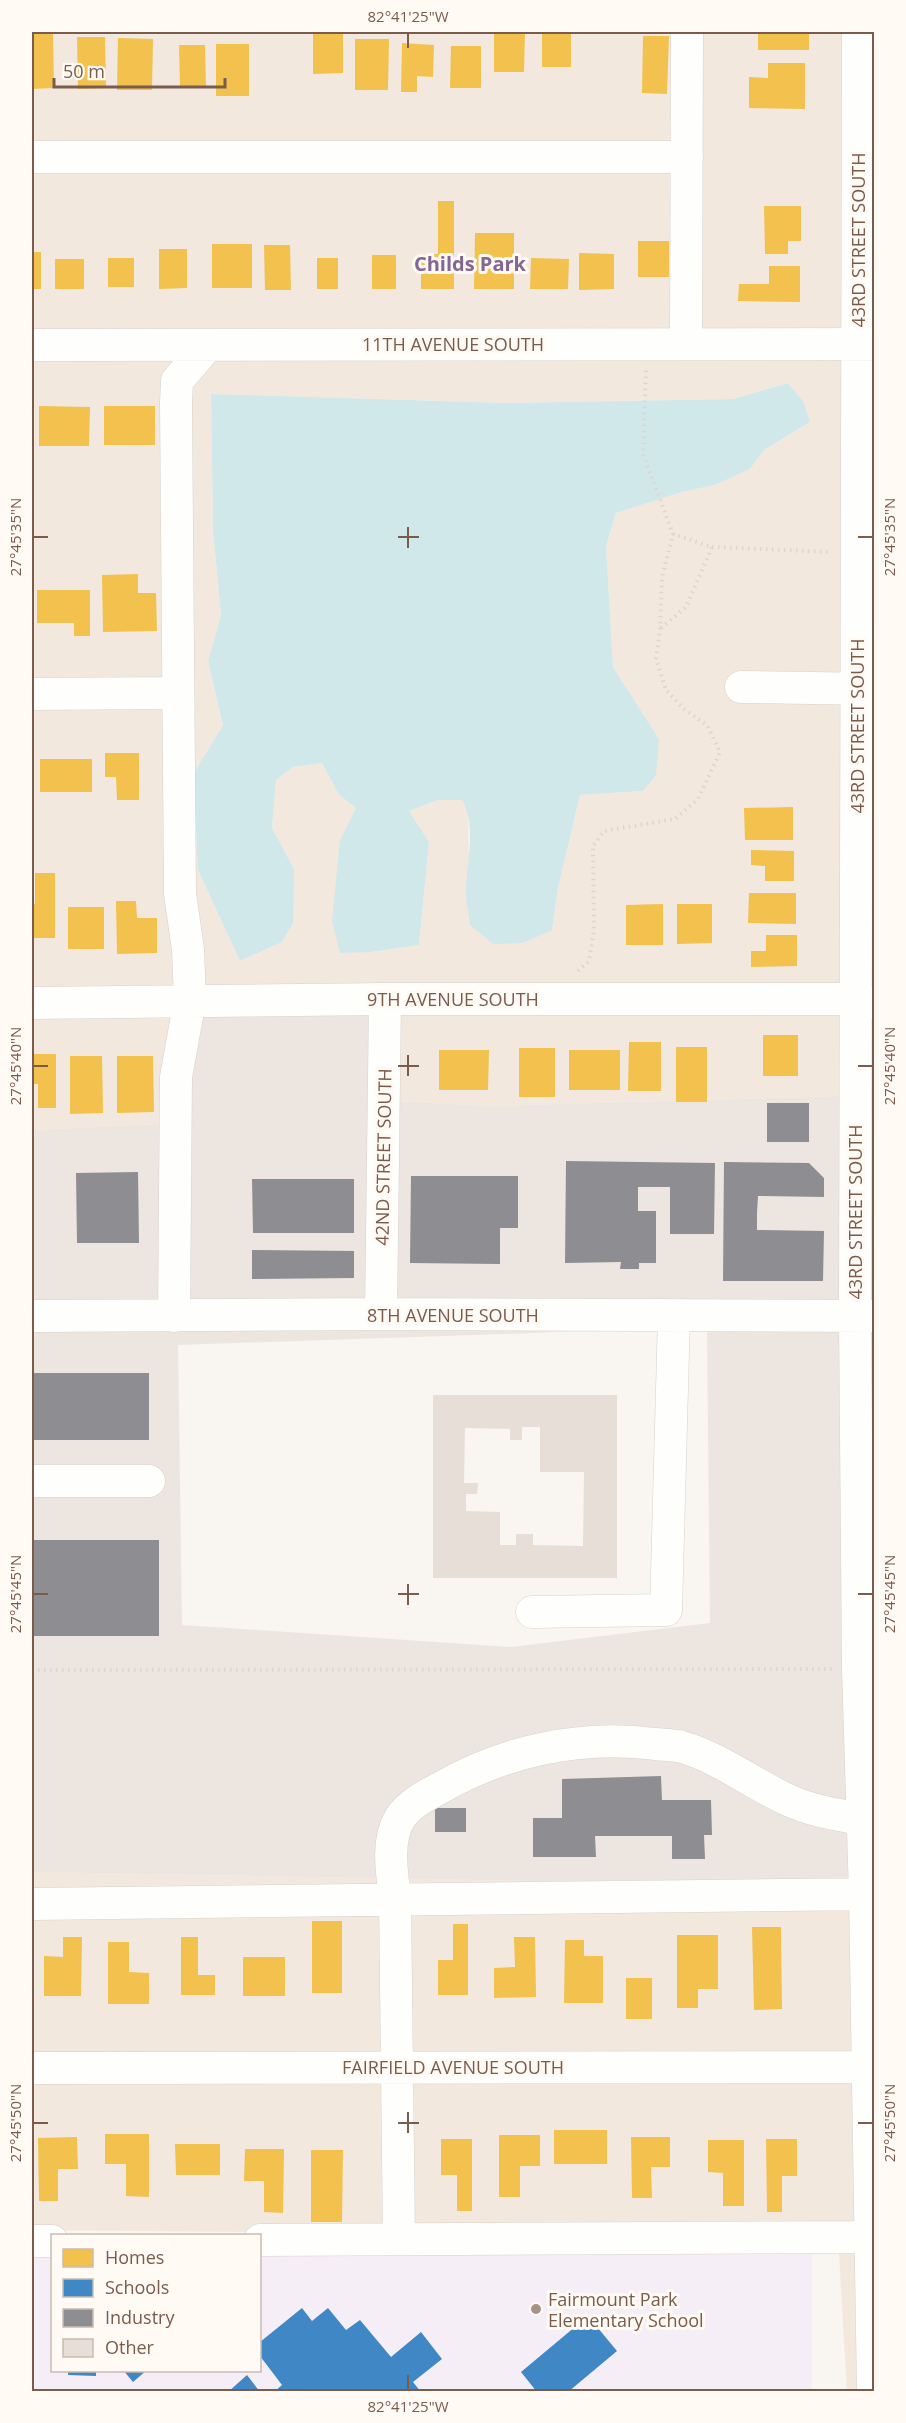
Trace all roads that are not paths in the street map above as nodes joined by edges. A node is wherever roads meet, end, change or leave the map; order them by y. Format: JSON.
{"nodes":[{"id":1,"x":687,"y":32,"type":"edge"},
{"id":2,"x":858,"y":32,"type":"edge"},
{"id":3,"x":32,"y":157,"type":"edge"},
{"id":4,"x":687,"y":157,"type":"junction"},
{"id":5,"x":686,"y":344,"type":"junction"},
{"id":6,"x":866,"y":344,"type":"edge"},
{"id":7,"x":32,"y":345,"type":"edge"},
{"id":8,"x":208,"y":345,"type":"junction"},
{"id":9,"x":741,"y":687,"type":"dead end"},
{"id":10,"x":866,"y":689,"type":"edge"},
{"id":11,"x":177,"y":693,"type":"junction"},
{"id":12,"x":32,"y":694,"type":"edge"},
{"id":13,"x":865,"y":855,"type":"edge"},
{"id":14,"x":385,"y":999,"type":"junction"},
{"id":15,"x":189,"y":1000,"type":"junction"},
{"id":16,"x":865,"y":1001,"type":"edge"},
{"id":17,"x":32,"y":1003,"type":"edge"},
{"id":18,"x":381,"y":1314,"type":"junction"},
{"id":19,"x":32,"y":1316,"type":"edge"},
{"id":20,"x":174,"y":1316,"type":"junction"},
{"id":21,"x":674,"y":1316,"type":"junction"},
{"id":22,"x":865,"y":1317,"type":"edge"},
{"id":23,"x":32,"y":1481,"type":"edge"},
{"id":24,"x":149,"y":1481,"type":"dead end"},
{"id":25,"x":532,"y":1612,"type":"dead end"},
{"id":26,"x":863,"y":1819,"type":"junction"},
{"id":27,"x":870,"y":1894,"type":"edge"},
{"id":28,"x":395,"y":1898,"type":"junction"},
{"id":29,"x":32,"y":1904,"type":"edge"},
{"id":30,"x":397,"y":2067,"type":"junction"},
{"id":31,"x":871,"y":2067,"type":"edge"},
{"id":32,"x":32,"y":2068,"type":"edge"},
{"id":33,"x":872,"y":2237,"type":"edge"},
{"id":34,"x":399,"y":2239,"type":"junction"},
{"id":35,"x":261,"y":2240,"type":"edge"},
{"id":36,"x":32,"y":2241,"type":"edge"},
{"id":37,"x":51,"y":2241,"type":"edge"},
{"id":38,"x":873,"y":2391,"type":"edge"}],
"edges":[{"from":1,"to":4,"type":"street"},
{"from":2,"to":6,"type":"street","name":"43RD STREET SOUTH"},
{"from":3,"to":4,"type":"street"},
{"from":4,"to":5,"type":"street"},
{"from":5,"to":6,"type":"street","name":"11TH AVENUE SOUTH"},
{"from":5,"to":8,"type":"street","name":"11TH AVENUE SOUTH"},
{"from":6,"to":10,"type":"street","name":"43RD STREET SOUTH"},
{"from":7,"to":8,"type":"street","name":"11TH AVENUE SOUTH"},
{"from":8,"to":11,"type":"street"},
{"from":9,"to":10,"type":"street"},
{"from":10,"to":13,"type":"street","name":"43RD STREET SOUTH"},
{"from":11,"to":12,"type":"street"},
{"from":11,"to":15,"type":"street"},
{"from":13,"to":16,"type":"street","name":"43RD STREET SOUTH"},
{"from":14,"to":15,"type":"street","name":"9TH AVENUE SOUTH"},
{"from":14,"to":16,"type":"street","name":"9TH AVENUE SOUTH"},
{"from":14,"to":18,"type":"street","name":"42ND STREET SOUTH"},
{"from":15,"to":17,"type":"street","name":"9TH AVENUE SOUTH"},
{"from":15,"to":20,"type":"street"},
{"from":16,"to":22,"type":"street","name":"43RD STREET SOUTH"},
{"from":18,"to":20,"type":"street","name":"8TH AVENUE SOUTH"},
{"from":18,"to":21,"type":"street","name":"8TH AVENUE SOUTH"},
{"from":19,"to":20,"type":"street","name":"8TH AVENUE SOUTH"},
{"from":21,"to":22,"type":"street","name":"8TH AVENUE SOUTH"},
{"from":21,"to":25,"type":"street"},
{"from":22,"to":26,"type":"street","name":"43RD STREET SOUTH"},
{"from":23,"to":24,"type":"street"},
{"from":26,"to":27,"type":"street","name":"43RD STREET SOUTH"},
{"from":26,"to":28,"type":"street"},
{"from":27,"to":28,"type":"street"},
{"from":27,"to":31,"type":"street","name":"43RD STREET SOUTH"},
{"from":28,"to":29,"type":"street"},
{"from":28,"to":30,"type":"street"},
{"from":30,"to":31,"type":"street","name":"FAIRFIELD AVENUE SOUTH"},
{"from":30,"to":32,"type":"street","name":"FAIRFIELD AVENUE SOUTH"},
{"from":30,"to":34,"type":"street"},
{"from":31,"to":33,"type":"street","name":"43RD STREET SOUTH"},
{"from":33,"to":34,"type":"street"},
{"from":33,"to":38,"type":"street","name":"43RD STREET SOUTH"},
{"from":34,"to":35,"type":"street"},
{"from":36,"to":37,"type":"street"}]}
